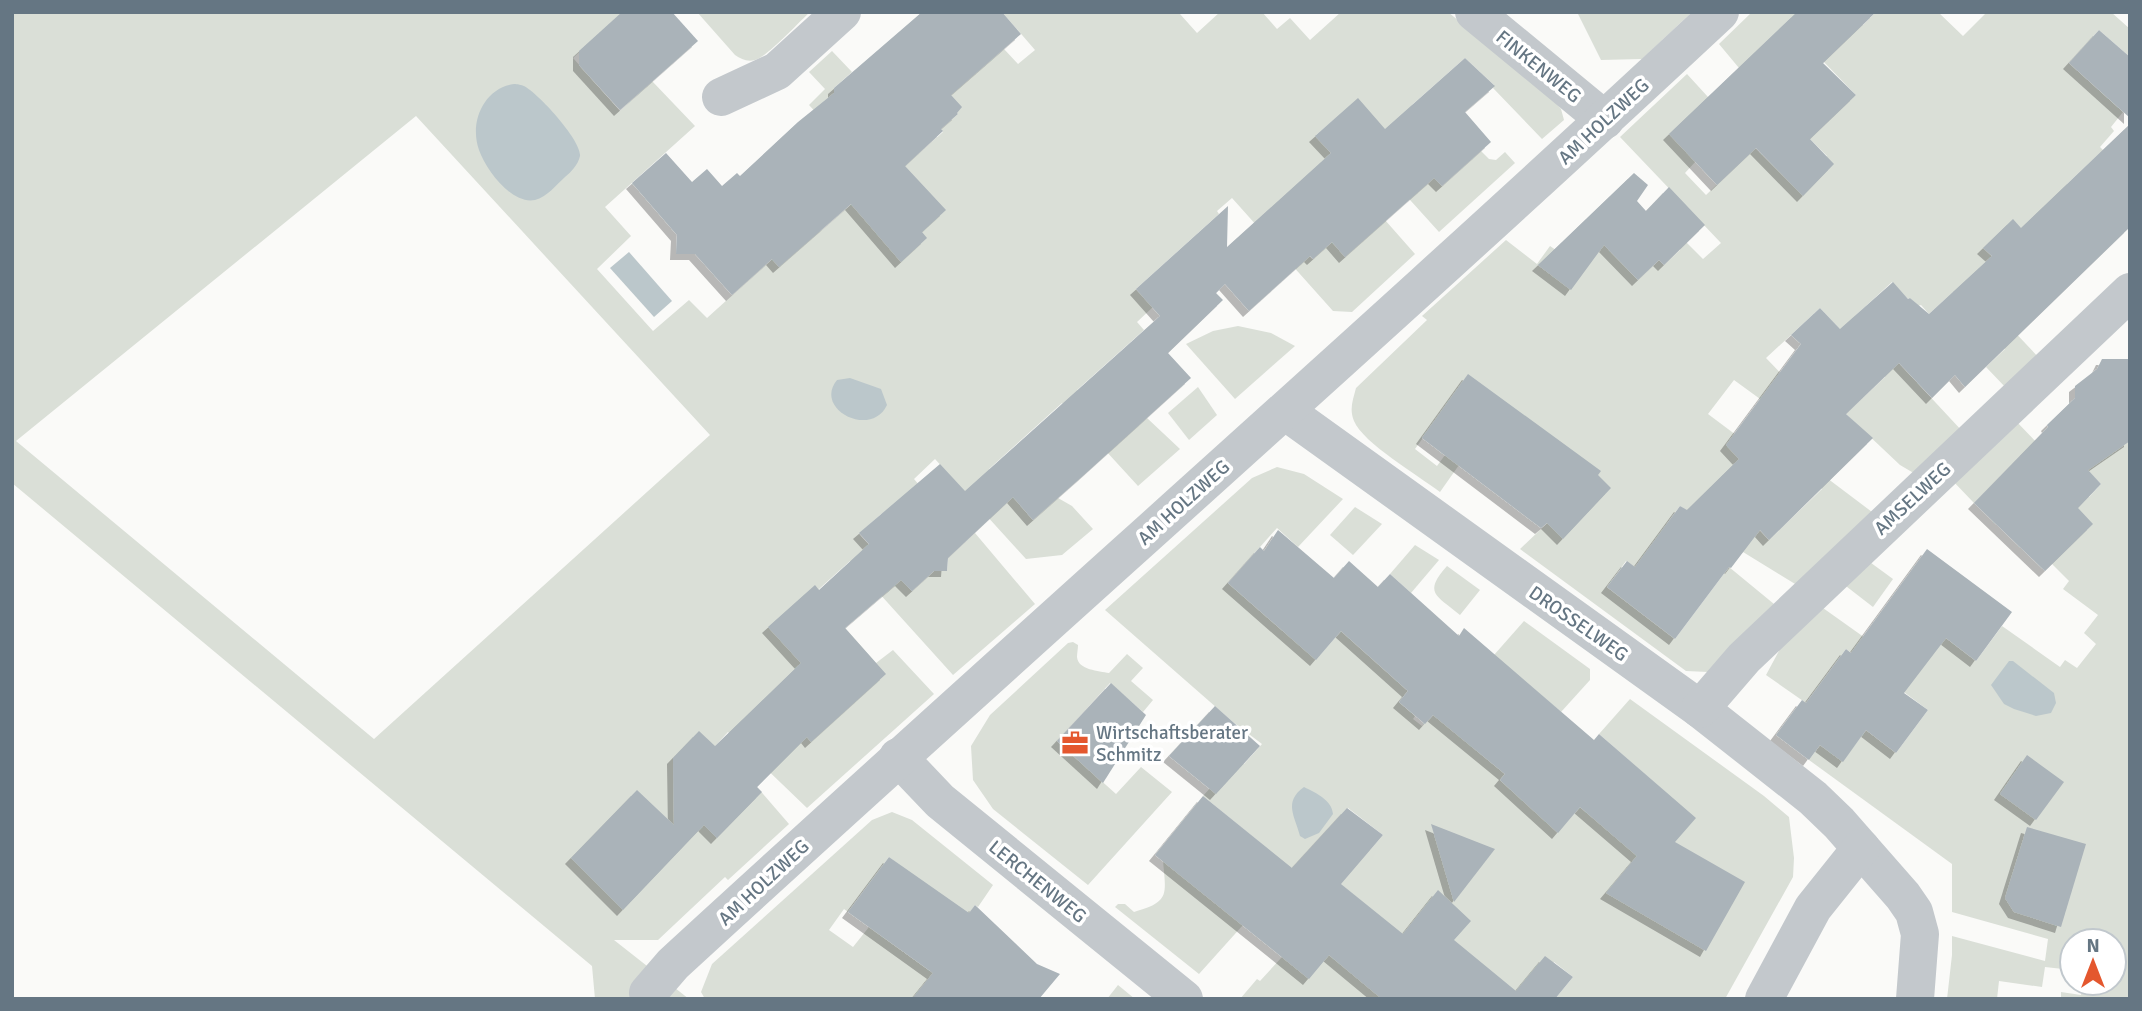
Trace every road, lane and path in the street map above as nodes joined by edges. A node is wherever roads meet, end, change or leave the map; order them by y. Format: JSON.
{"nodes":[{"id":1,"x":842,"y":12,"type":"edge"},
{"id":2,"x":1474,"y":12,"type":"edge"},
{"id":3,"x":1720,"y":12,"type":"edge"},
{"id":4,"x":721,"y":97,"type":"dead end"},
{"id":5,"x":1605,"y":120,"type":"junction"},
{"id":6,"x":2130,"y":292,"type":"edge"},
{"id":7,"x":1285,"y":411,"type":"junction"},
{"id":8,"x":1700,"y":709,"type":"junction"},
{"id":9,"x":898,"y":757,"type":"junction"},
{"id":10,"x":1861,"y":848,"type":"junction"},
{"id":11,"x":648,"y":993,"type":"dead end"},
{"id":12,"x":1184,"y":999,"type":"edge"},
{"id":13,"x":1764,"y":999,"type":"edge"},
{"id":14,"x":1914,"y":999,"type":"edge"}],
"edges":[{"from":1,"to":4,"type":"street"},
{"from":2,"to":5,"type":"street","name":"FINKENWEG"},
{"from":3,"to":5,"type":"street","name":"AM HOLZWEG"},
{"from":5,"to":7,"type":"street","name":"AM HOLZWEG"},
{"from":6,"to":8,"type":"street","name":"AMSELWEG"},
{"from":7,"to":8,"type":"street","name":"DROSSELWEG"},
{"from":7,"to":9,"type":"street","name":"AM HOLZWEG"},
{"from":8,"to":10,"type":"street","name":"DROSSELWEG"},
{"from":9,"to":11,"type":"street","name":"AM HOLZWEG"},
{"from":9,"to":12,"type":"street","name":"LERCHENWEG"},
{"from":10,"to":13,"type":"street"},
{"from":10,"to":14,"type":"street","name":"DROSSELWEG"}]}
